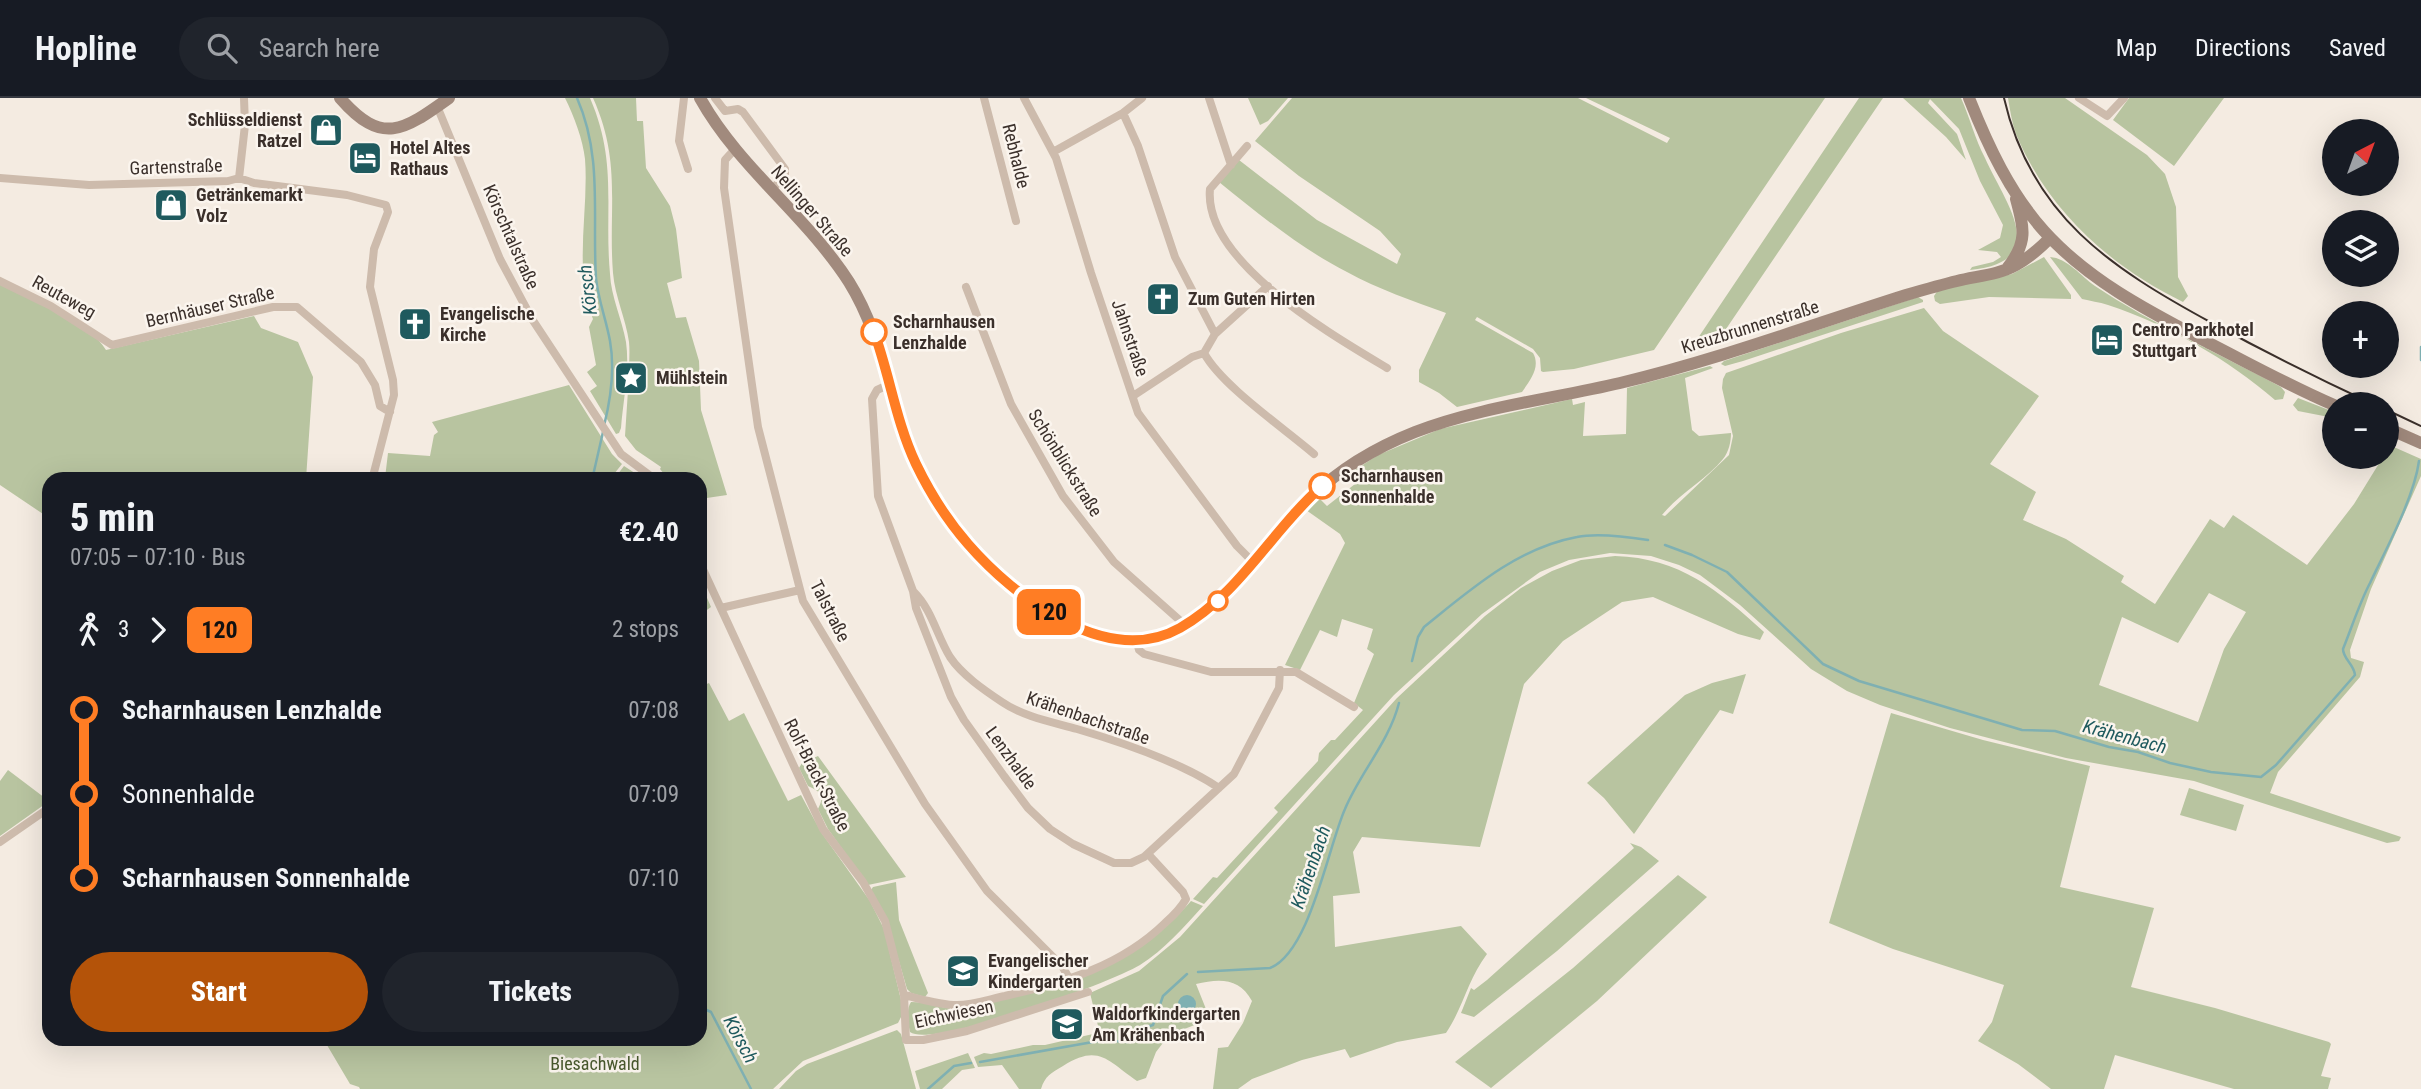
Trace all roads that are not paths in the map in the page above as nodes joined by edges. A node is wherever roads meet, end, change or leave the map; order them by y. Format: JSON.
{"nodes":[{"id":1,"x":244,"y":98,"type":"edge"},
{"id":2,"x":340,"y":98,"type":"edge"},
{"id":3,"x":449,"y":98,"type":"edge"},
{"id":4,"x":684,"y":98,"type":"edge"},
{"id":5,"x":700,"y":98,"type":"edge"},
{"id":6,"x":715,"y":98,"type":"edge"},
{"id":7,"x":984,"y":98,"type":"edge"},
{"id":8,"x":1024,"y":98,"type":"edge"},
{"id":9,"x":1142,"y":98,"type":"edge"},
{"id":10,"x":1209,"y":98,"type":"edge"},
{"id":11,"x":1969,"y":98,"type":"edge"},
{"id":12,"x":2079,"y":98,"type":"edge"},
{"id":13,"x":2124,"y":98,"type":"edge"},
{"id":14,"x":437,"y":106,"type":"junction"},
{"id":15,"x":1123,"y":113,"type":"junction"},
{"id":16,"x":1247,"y":146,"type":"dead end"},
{"id":17,"x":735,"y":149,"type":"junction"},
{"id":18,"x":1054,"y":152,"type":"junction"},
{"id":19,"x":1231,"y":165,"type":"junction"},
{"id":20,"x":688,"y":169,"type":"dead end"},
{"id":21,"x":0,"y":178,"type":"edge"},
{"id":22,"x":239,"y":178,"type":"junction"},
{"id":23,"x":2013,"y":189,"type":"junction"},
{"id":24,"x":771,"y":190,"type":"junction"},
{"id":25,"x":1016,"y":221,"type":"dead end"},
{"id":26,"x":2050,"y":238,"type":"junction"},
{"id":27,"x":2006,"y":269,"type":"junction"},
{"id":28,"x":0,"y":281,"type":"edge"},
{"id":29,"x":1268,"y":286,"type":"junction"},
{"id":30,"x":966,"y":287,"type":"dead end"},
{"id":31,"x":1215,"y":334,"type":"junction"},
{"id":32,"x":110,"y":344,"type":"joint"},
{"id":33,"x":1204,"y":353,"type":"junction"},
{"id":34,"x":1387,"y":368,"type":"dead end"},
{"id":35,"x":890,"y":384,"type":"junction"},
{"id":36,"x":1133,"y":396,"type":"junction"},
{"id":37,"x":2322,"y":399,"type":"edge"},
{"id":38,"x":390,"y":412,"type":"junction"},
{"id":39,"x":1448,"y":421,"type":"joint"},
{"id":40,"x":2399,"y":433,"type":"edge"},
{"id":41,"x":2421,"y":443,"type":"edge"},
{"id":42,"x":1314,"y":454,"type":"dead end"},
{"id":43,"x":374,"y":472,"type":"edge"},
{"id":44,"x":645,"y":472,"type":"edge"},
{"id":45,"x":1253,"y":562,"type":"junction"},
{"id":46,"x":707,"y":578,"type":"edge"},
{"id":47,"x":800,"y":590,"type":"junction"},
{"id":48,"x":913,"y":592,"type":"junction"},
{"id":49,"x":721,"y":608,"type":"junction"},
{"id":50,"x":1185,"y":625,"type":"junction"},
{"id":51,"x":1136,"y":639,"type":"junction"},
{"id":52,"x":1280,"y":670,"type":"junction"},
{"id":53,"x":1354,"y":707,"type":"dead end"},
{"id":54,"x":1220,"y":788,"type":"junction"},
{"id":55,"x":42,"y":813,"type":"edge"},
{"id":56,"x":0,"y":842,"type":"edge"},
{"id":57,"x":1148,"y":854,"type":"junction"},
{"id":58,"x":1069,"y":978,"type":"junction"},
{"id":59,"x":1088,"y":992,"type":"dead end"},
{"id":60,"x":904,"y":995,"type":"junction"},
{"id":61,"x":906,"y":1040,"type":"joint"}],
"edges":[{"from":1,"to":22,"type":"street"},
{"from":2,"to":14,"type":"main road"},
{"from":3,"to":14,"type":"main road"},
{"from":4,"to":20,"type":"street"},
{"from":5,"to":17,"type":"main road","name":"Nellinger Straße"},
{"from":6,"to":24,"type":"street"},
{"from":7,"to":25,"type":"street","name":"Rebhalde"},
{"from":8,"to":18,"type":"street","name":"Jahnstraße"},
{"from":9,"to":15,"type":"street"},
{"from":10,"to":19,"type":"street"},
{"from":11,"to":23,"type":"main road"},
{"from":12,"to":13,"type":"street"},
{"from":14,"to":44,"type":"street","name":"Körschtalstraße"},
{"from":15,"to":18,"type":"street"},
{"from":15,"to":31,"type":"street"},
{"from":16,"to":19,"type":"street"},
{"from":17,"to":24,"type":"main road","name":"Nellinger Straße"},
{"from":17,"to":47,"type":"street","name":"Talstraße"},
{"from":18,"to":36,"type":"street","name":"Jahnstraße"},
{"from":19,"to":29,"type":"street"},
{"from":21,"to":22,"type":"street","name":"Gartenstraße"},
{"from":22,"to":38,"type":"street","name":"Gartenstraße"},
{"from":23,"to":26,"type":"main road"},
{"from":23,"to":27,"type":"main road"},
{"from":24,"to":35,"type":"main road","name":"Nellinger Straße"},
{"from":26,"to":27,"type":"main road","name":"Kreuzbrunnenstraße"},
{"from":26,"to":37,"type":"main road"},
{"from":27,"to":39,"type":"main road","name":"Kreuzbrunnenstraße"},
{"from":28,"to":32,"type":"street","name":"Reuteweg"},
{"from":29,"to":31,"type":"street"},
{"from":29,"to":34,"type":"street"},
{"from":30,"to":50,"type":"street","name":"Schönblickstraße"},
{"from":31,"to":33,"type":"street"},
{"from":32,"to":38,"type":"street","name":"Bernhäuser Straße"},
{"from":33,"to":36,"type":"street"},
{"from":33,"to":42,"type":"street"},
{"from":35,"to":48,"type":"street","name":"Lenzhalde"},
{"from":35,"to":51,"type":"main road","name":"Nellinger Straße"},
{"from":36,"to":45,"type":"street","name":"Jahnstraße"},
{"from":38,"to":43,"type":"street"},
{"from":39,"to":45,"type":"main road","name":"Nellinger Straße"},
{"from":40,"to":41,"type":"main road"},
{"from":45,"to":50,"type":"main road","name":"Nellinger Straße"},
{"from":46,"to":49,"type":"street","name":"Rolf-Brack-Straße"},
{"from":47,"to":49,"type":"street"},
{"from":47,"to":58,"type":"street","name":"Talstraße"},
{"from":48,"to":54,"type":"street","name":"Krähenbachstraße"},
{"from":48,"to":57,"type":"street","name":"Lenzhalde"},
{"from":49,"to":60,"type":"street","name":"Rolf-Brack-Straße"},
{"from":50,"to":51,"type":"main road","name":"Nellinger Straße"},
{"from":51,"to":52,"type":"street"},
{"from":52,"to":53,"type":"street"},
{"from":52,"to":54,"type":"street"},
{"from":54,"to":57,"type":"street"},
{"from":55,"to":56,"type":"street"},
{"from":57,"to":58,"type":"street"},
{"from":58,"to":60,"type":"street"},
{"from":59,"to":61,"type":"street","name":"Eichwiesen"},
{"from":60,"to":61,"type":"street","name":"Rolf-Brack-Straße"}]}
